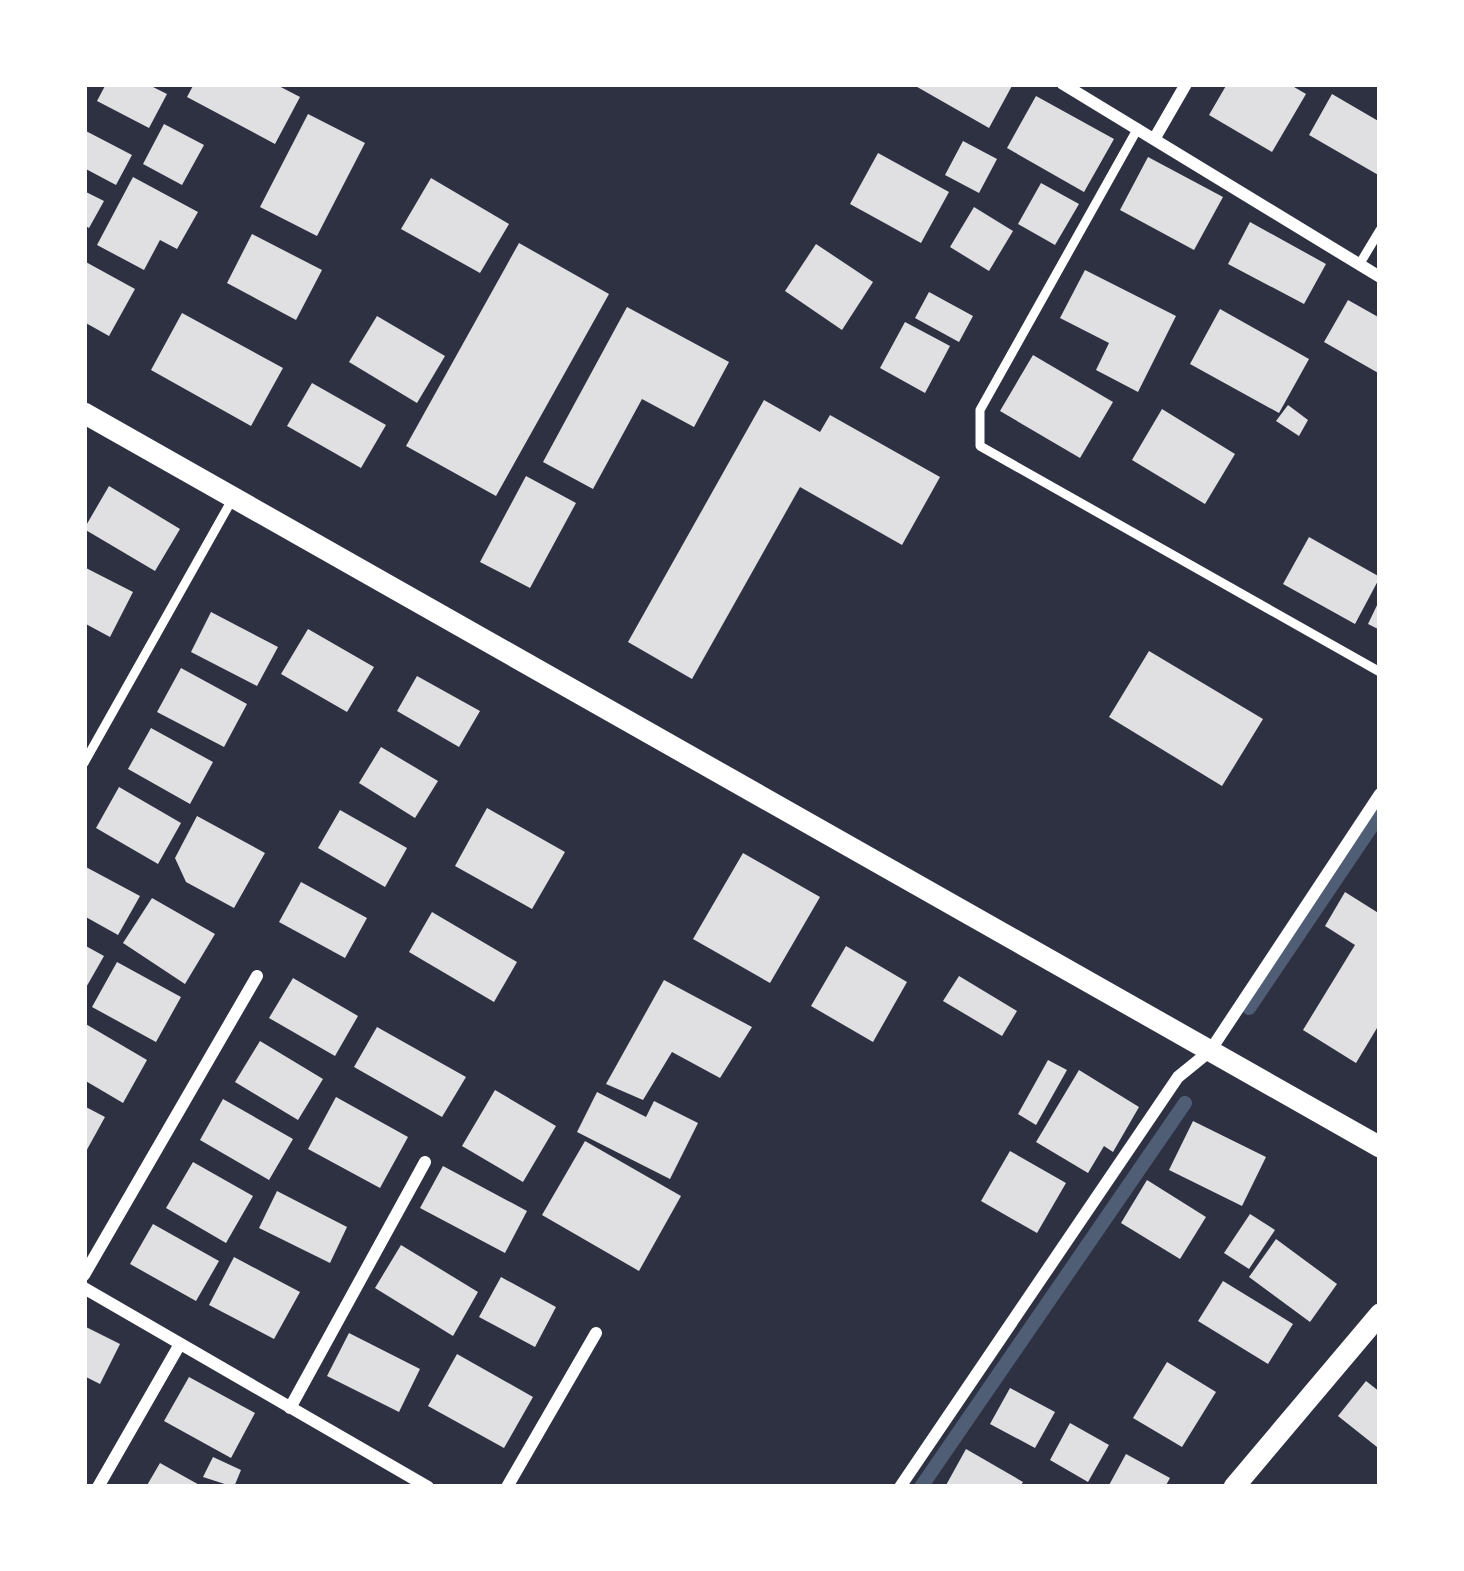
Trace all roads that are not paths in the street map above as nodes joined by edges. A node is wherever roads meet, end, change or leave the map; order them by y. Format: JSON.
{"nodes":[{"id":1,"x":1063,"y":84,"type":"edge"},
{"id":2,"x":1186,"y":84,"type":"edge"},
{"id":3,"x":1138,"y":128,"type":"junction"},
{"id":4,"x":1156,"y":136,"type":"junction"},
{"id":5,"x":1380,"y":230,"type":"edge"},
{"id":6,"x":1359,"y":265,"type":"junction"},
{"id":7,"x":1380,"y":277,"type":"edge"},
{"id":8,"x":84,"y":413,"type":"edge"},
{"id":9,"x":233,"y":498,"type":"junction"},
{"id":10,"x":1380,"y":672,"type":"edge"},
{"id":11,"x":84,"y":764,"type":"edge"},
{"id":12,"x":1380,"y":794,"type":"edge"},
{"id":13,"x":257,"y":976,"type":"dead end"},
{"id":14,"x":1210,"y":1051,"type":"junction"},
{"id":15,"x":1380,"y":1147,"type":"edge"},
{"id":16,"x":425,"y":1162,"type":"dead end"},
{"id":17,"x":84,"y":1275,"type":"edge"},
{"id":18,"x":84,"y":1288,"type":"edge"},
{"id":19,"x":1380,"y":1314,"type":"edge"},
{"id":20,"x":596,"y":1334,"type":"dead end"},
{"id":21,"x":180,"y":1344,"type":"junction"},
{"id":22,"x":290,"y":1408,"type":"junction"},
{"id":23,"x":98,"y":1487,"type":"edge"},
{"id":24,"x":428,"y":1487,"type":"edge"},
{"id":25,"x":507,"y":1487,"type":"edge"},
{"id":26,"x":900,"y":1487,"type":"edge"},
{"id":27,"x":1234,"y":1487,"type":"edge"}],
"edges":[{"from":1,"to":3,"type":"street"},
{"from":2,"to":4,"type":"street"},
{"from":3,"to":4,"type":"street"},
{"from":3,"to":10,"type":"lane"},
{"from":4,"to":6,"type":"street"},
{"from":5,"to":6,"type":"lane"},
{"from":6,"to":7,"type":"street"},
{"from":8,"to":9,"type":"street"},
{"from":9,"to":11,"type":"lane"},
{"from":9,"to":14,"type":"street"},
{"from":12,"to":14,"type":"street"},
{"from":13,"to":17,"type":"street"},
{"from":14,"to":15,"type":"street"},
{"from":14,"to":26,"type":"street"},
{"from":16,"to":22,"type":"street"},
{"from":18,"to":21,"type":"street"},
{"from":19,"to":27,"type":"street"},
{"from":20,"to":25,"type":"street"},
{"from":21,"to":22,"type":"street"},
{"from":21,"to":23,"type":"street"},
{"from":22,"to":24,"type":"street"}]}
